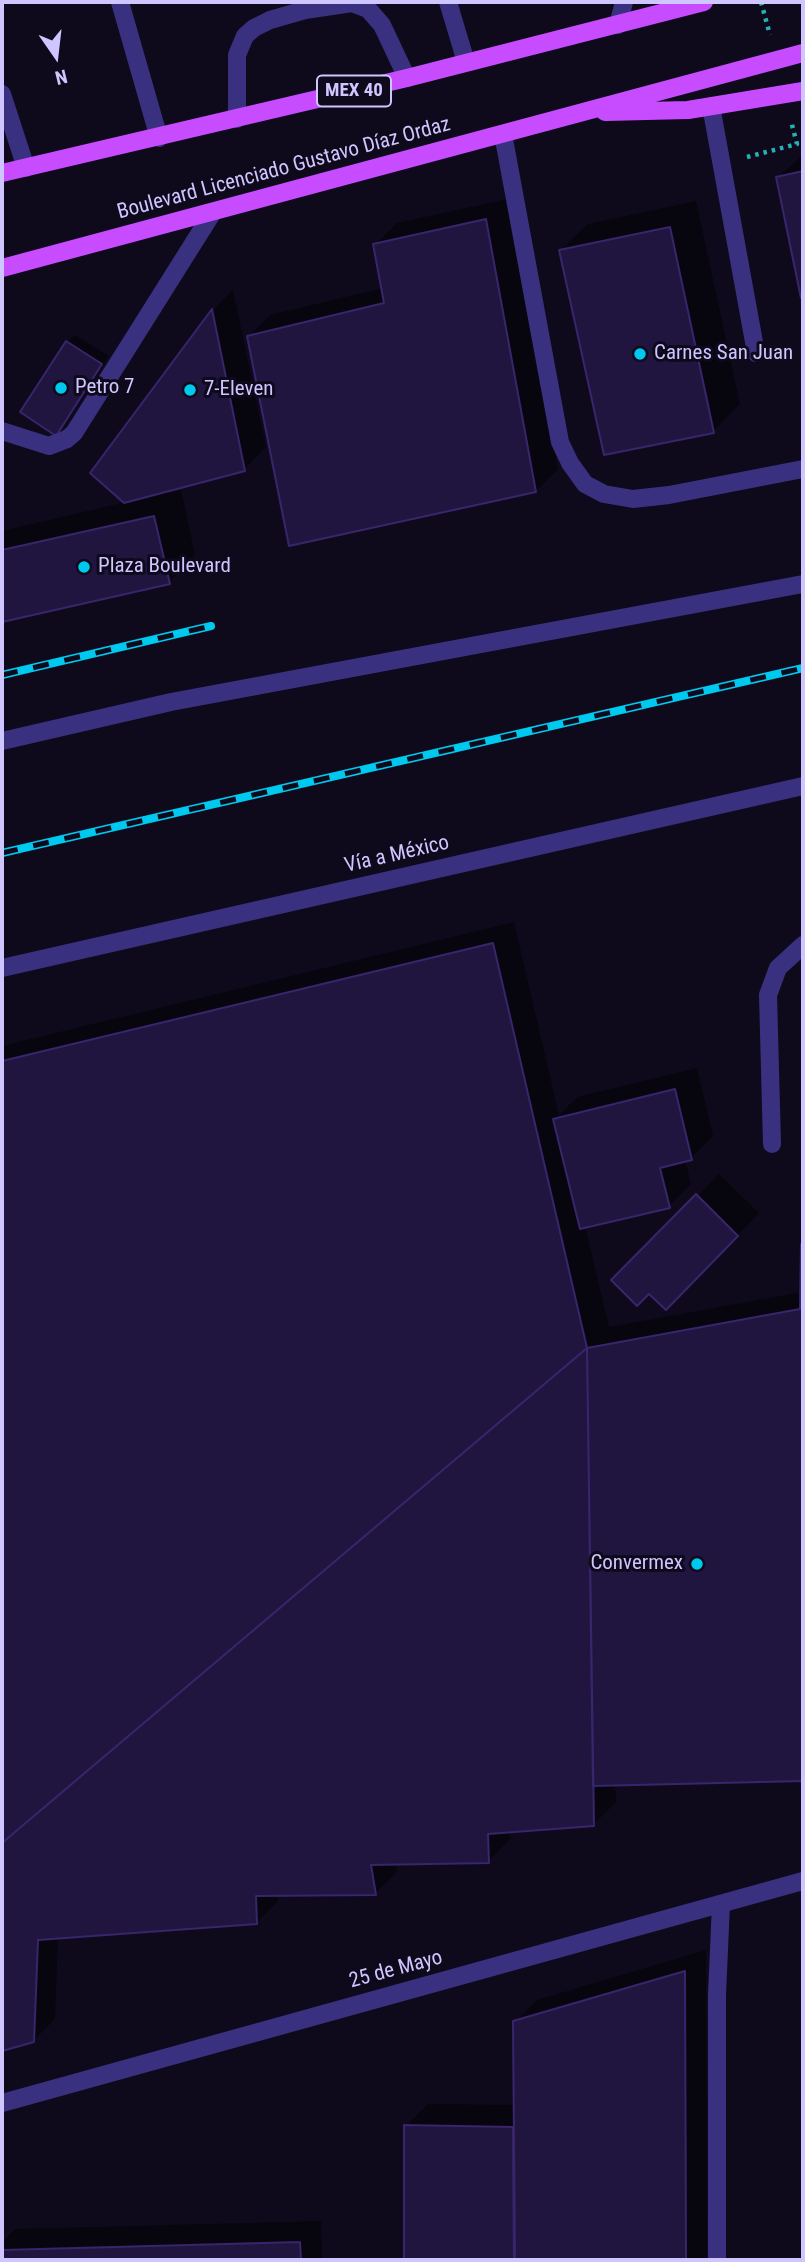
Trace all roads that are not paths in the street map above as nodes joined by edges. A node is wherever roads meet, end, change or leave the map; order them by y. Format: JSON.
{"nodes":[{"id":1,"x":120,"y":2,"type":"edge"},
{"id":2,"x":448,"y":2,"type":"edge"},
{"id":3,"x":624,"y":2,"type":"edge"},
{"id":4,"x":704,"y":2,"type":"edge"},
{"id":5,"x":618,"y":25,"type":"junction"},
{"id":6,"x":803,"y":53,"type":"edge"},
{"id":7,"x":466,"y":62,"type":"junction"},
{"id":8,"x":407,"y":78,"type":"junction"},
{"id":9,"x":803,"y":91,"type":"edge"},
{"id":10,"x":2,"y":94,"type":"edge"},
{"id":11,"x":711,"y":106,"type":"junction"},
{"id":12,"x":577,"y":113,"type":"junction"},
{"id":13,"x":237,"y":119,"type":"junction"},
{"id":14,"x":503,"y":134,"type":"junction"},
{"id":15,"x":159,"y":138,"type":"junction"},
{"id":16,"x":26,"y":167,"type":"junction"},
{"id":17,"x":2,"y":173,"type":"edge"},
{"id":18,"x":213,"y":212,"type":"junction"},
{"id":19,"x":2,"y":268,"type":"edge"},
{"id":20,"x":756,"y":353,"type":"dead end"},
{"id":21,"x":2,"y":430,"type":"edge"},
{"id":22,"x":803,"y":469,"type":"edge"},
{"id":23,"x":803,"y":584,"type":"edge"},
{"id":24,"x":2,"y":741,"type":"edge"},
{"id":25,"x":803,"y":786,"type":"edge"},
{"id":26,"x":803,"y":945,"type":"edge"},
{"id":27,"x":2,"y":968,"type":"edge"},
{"id":28,"x":772,"y":1144,"type":"dead end"},
{"id":29,"x":803,"y":1881,"type":"edge"},
{"id":30,"x":722,"y":1904,"type":"junction"},
{"id":31,"x":2,"y":2104,"type":"edge"},
{"id":32,"x":717,"y":2260,"type":"edge"}],
"edges":[{"from":1,"to":15,"type":"street"},
{"from":2,"to":7,"type":"street"},
{"from":3,"to":5,"type":"street"},
{"from":4,"to":5,"type":"main road","number":"MEX 40"},
{"from":5,"to":7,"type":"main road","number":"MEX 40"},
{"from":6,"to":12,"type":"main road","name":"Boulevard Licenciado Gustavo Díaz Ordaz"},
{"from":7,"to":8,"type":"main road","number":"MEX 40"},
{"from":8,"to":13,"type":"main road","number":"MEX 40"},
{"from":8,"to":13,"type":"street"},
{"from":9,"to":11,"type":"main road","name":"Boulevard Licenciado Gustavo Díaz Ordaz"},
{"from":10,"to":16,"type":"street"},
{"from":11,"to":12,"type":"main road","name":"Boulevard Licenciado Gustavo Díaz Ordaz"},
{"from":11,"to":20,"type":"street"},
{"from":12,"to":14,"type":"main road","name":"Boulevard Licenciado Gustavo Díaz Ordaz"},
{"from":13,"to":15,"type":"main road","number":"MEX 40"},
{"from":14,"to":18,"type":"main road","name":"Boulevard Licenciado Gustavo Díaz Ordaz"},
{"from":14,"to":22,"type":"street"},
{"from":15,"to":16,"type":"main road","number":"MEX 40"},
{"from":16,"to":17,"type":"main road","number":"MEX 40"},
{"from":18,"to":19,"type":"main road","name":"Boulevard Licenciado Gustavo Díaz Ordaz"},
{"from":18,"to":21,"type":"street"},
{"from":23,"to":24,"type":"street"},
{"from":25,"to":27,"type":"street","name":"Vía a México"},
{"from":26,"to":28,"type":"street"},
{"from":29,"to":30,"type":"street","name":"25 de Mayo"},
{"from":30,"to":31,"type":"street","name":"25 de Mayo"},
{"from":30,"to":32,"type":"street"}]}
